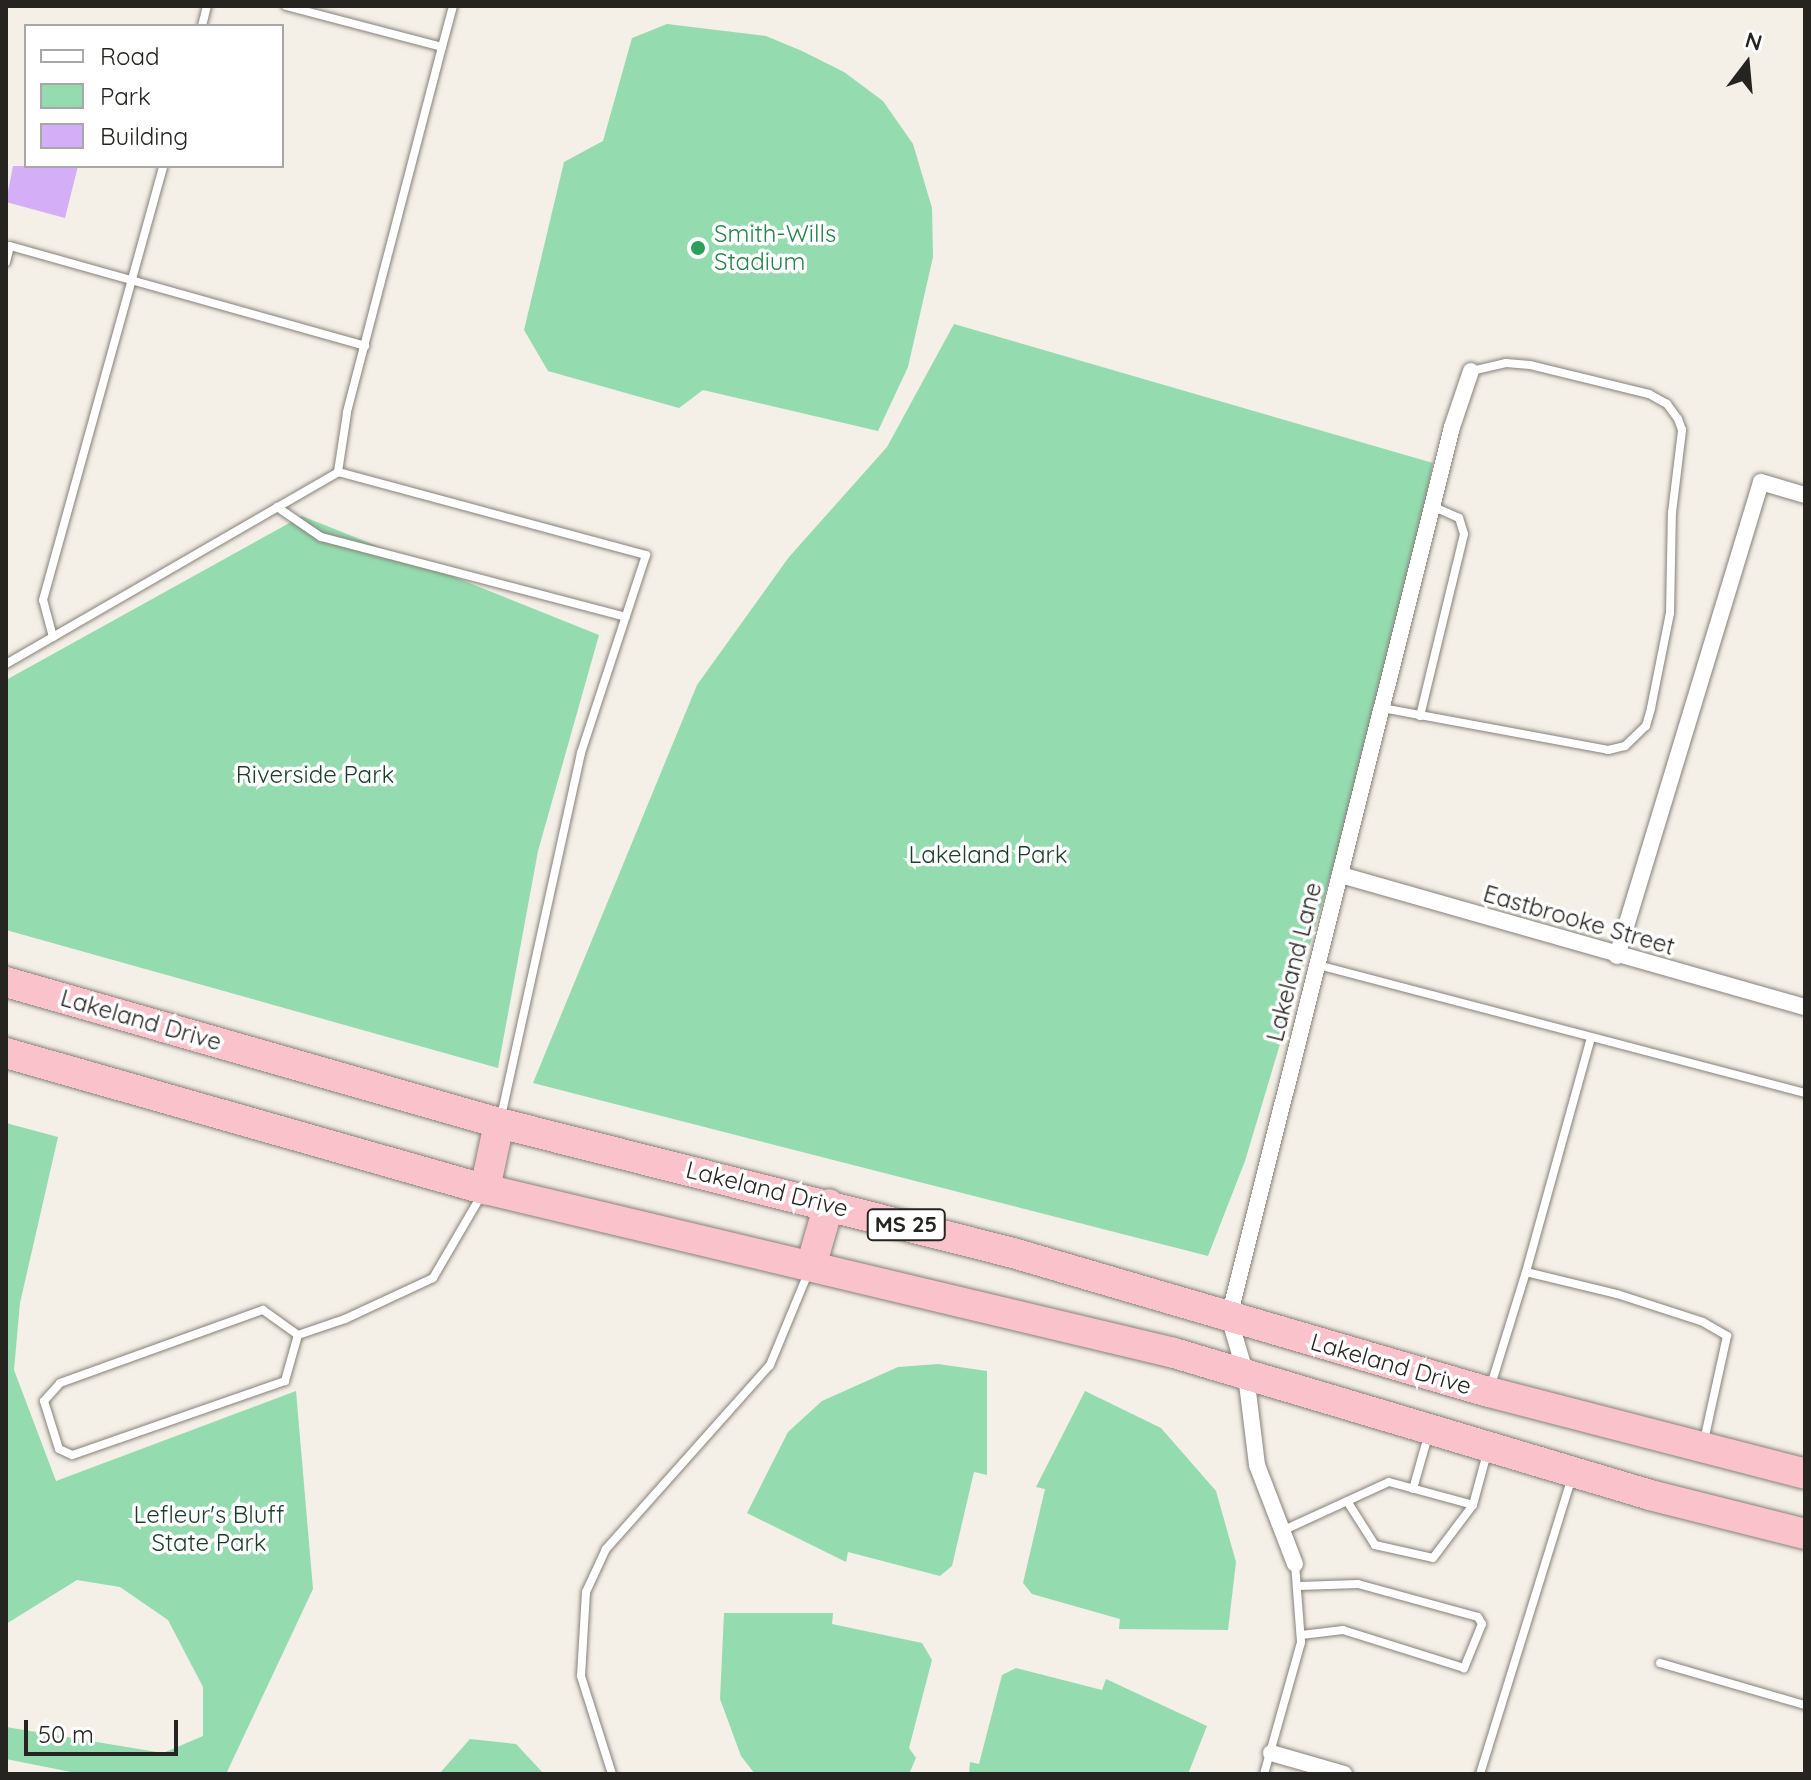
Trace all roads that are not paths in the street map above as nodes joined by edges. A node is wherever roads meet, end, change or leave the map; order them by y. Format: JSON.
{"nodes":[{"id":1,"x":286,"y":6,"type":"edge"},
{"id":2,"x":453,"y":6,"type":"edge"},
{"id":3,"x":442,"y":47,"type":"junction"},
{"id":4,"x":162,"y":168,"type":"edge"},
{"id":5,"x":6,"y":262,"type":"edge"},
{"id":6,"x":131,"y":280,"type":"junction"},
{"id":7,"x":365,"y":346,"type":"junction"},
{"id":8,"x":1471,"y":371,"type":"joint"},
{"id":9,"x":338,"y":472,"type":"junction"},
{"id":10,"x":1805,"y":495,"type":"edge"},
{"id":11,"x":1432,"y":506,"type":"junction"},
{"id":12,"x":277,"y":507,"type":"junction"},
{"id":13,"x":626,"y":617,"type":"junction"},
{"id":14,"x":53,"y":637,"type":"junction"},
{"id":15,"x":6,"y":664,"type":"edge"},
{"id":16,"x":1382,"y":708,"type":"junction"},
{"id":17,"x":1420,"y":716,"type":"junction"},
{"id":18,"x":1341,"y":875,"type":"junction"},
{"id":19,"x":1617,"y":956,"type":"junction"},
{"id":20,"x":1318,"y":965,"type":"junction"},
{"id":21,"x":6,"y":982,"type":"edge"},
{"id":22,"x":1805,"y":1007,"type":"edge"},
{"id":23,"x":1591,"y":1038,"type":"junction"},
{"id":24,"x":6,"y":1053,"type":"edge"},
{"id":25,"x":1805,"y":1093,"type":"edge"},
{"id":26,"x":499,"y":1123,"type":"junction"},
{"id":27,"x":485,"y":1189,"type":"junction"},
{"id":28,"x":829,"y":1204,"type":"junction"},
{"id":29,"x":812,"y":1263,"type":"junction"},
{"id":30,"x":1526,"y":1272,"type":"junction"},
{"id":31,"x":1229,"y":1317,"type":"junction"},
{"id":32,"x":298,"y":1335,"type":"junction"},
{"id":33,"x":1246,"y":1375,"type":"junction"},
{"id":34,"x":1489,"y":1392,"type":"junction"},
{"id":35,"x":1430,"y":1430,"type":"junction"},
{"id":36,"x":1488,"y":1447,"type":"junction"},
{"id":37,"x":1701,"y":1449,"type":"junction"},
{"id":38,"x":1574,"y":1472,"type":"junction"},
{"id":39,"x":1805,"y":1474,"type":"edge"},
{"id":40,"x":1413,"y":1489,"type":"junction"},
{"id":41,"x":1347,"y":1501,"type":"junction"},
{"id":42,"x":1473,"y":1505,"type":"junction"},
{"id":43,"x":1284,"y":1530,"type":"junction"},
{"id":44,"x":1805,"y":1534,"type":"edge"},
{"id":45,"x":1295,"y":1564,"type":"joint"},
{"id":46,"x":1299,"y":1586,"type":"junction"},
{"id":47,"x":1301,"y":1635,"type":"junction"},
{"id":48,"x":1660,"y":1663,"type":"dead end"},
{"id":49,"x":1805,"y":1705,"type":"edge"},
{"id":50,"x":1271,"y":1753,"type":"junction"},
{"id":51,"x":612,"y":1774,"type":"edge"},
{"id":52,"x":1264,"y":1774,"type":"edge"},
{"id":53,"x":1344,"y":1774,"type":"edge"},
{"id":54,"x":1480,"y":1774,"type":"edge"}],
"edges":[{"from":1,"to":3,"type":"lane"},
{"from":2,"to":3,"type":"lane"},
{"from":3,"to":7,"type":"lane"},
{"from":4,"to":6,"type":"lane"},
{"from":5,"to":6,"type":"lane"},
{"from":6,"to":7,"type":"lane"},
{"from":6,"to":14,"type":"lane"},
{"from":7,"to":9,"type":"lane"},
{"from":8,"to":11,"type":"street","name":"Lakeland Lane"},
{"from":8,"to":17,"type":"lane"},
{"from":9,"to":12,"type":"lane"},
{"from":9,"to":13,"type":"lane"},
{"from":10,"to":19,"type":"street"},
{"from":11,"to":16,"type":"street","name":"Lakeland Lane"},
{"from":11,"to":17,"type":"lane"},
{"from":12,"to":13,"type":"lane"},
{"from":12,"to":14,"type":"lane"},
{"from":13,"to":26,"type":"lane"},
{"from":14,"to":15,"type":"lane"},
{"from":16,"to":17,"type":"lane"},
{"from":16,"to":18,"type":"street","name":"Lakeland Lane"},
{"from":18,"to":19,"type":"street","name":"Eastbrooke Street"},
{"from":18,"to":20,"type":"street","name":"Lakeland Lane"},
{"from":19,"to":22,"type":"street","name":"Eastbrooke Street"},
{"from":20,"to":23,"type":"lane"},
{"from":20,"to":31,"type":"street","name":"Lakeland Lane"},
{"from":21,"to":26,"type":"highway","name":"Lakeland Drive","number":"MS 25"},
{"from":23,"to":25,"type":"lane"},
{"from":23,"to":30,"type":"lane"},
{"from":24,"to":27,"type":"highway","number":"MS 25"},
{"from":26,"to":27,"type":"highway"},
{"from":26,"to":28,"type":"highway","name":"Lakeland Drive","number":"MS 25"},
{"from":27,"to":29,"type":"highway","number":"MS 25"},
{"from":27,"to":32,"type":"lane"},
{"from":28,"to":29,"type":"highway"},
{"from":28,"to":31,"type":"highway","name":"Lakeland Drive","number":"MS 25"},
{"from":29,"to":33,"type":"highway","number":"MS 25"},
{"from":29,"to":51,"type":"lane"},
{"from":30,"to":34,"type":"lane"},
{"from":30,"to":37,"type":"lane"},
{"from":31,"to":33,"type":"street"},
{"from":31,"to":34,"type":"highway","name":"Lakeland Drive","number":"MS 25"},
{"from":32,"to":32,"type":"lane"},
{"from":33,"to":35,"type":"highway","number":"MS 25"},
{"from":33,"to":43,"type":"street"},
{"from":34,"to":37,"type":"highway","name":"Lakeland Drive","number":"MS 25"},
{"from":35,"to":36,"type":"highway","number":"MS 25"},
{"from":35,"to":40,"type":"lane"},
{"from":36,"to":38,"type":"highway","number":"MS 25"},
{"from":36,"to":42,"type":"lane"},
{"from":37,"to":39,"type":"highway","name":"Lakeland Drive","number":"MS 25"},
{"from":38,"to":44,"type":"highway","number":"MS 25"},
{"from":38,"to":54,"type":"lane"},
{"from":40,"to":41,"type":"lane"},
{"from":40,"to":42,"type":"lane"},
{"from":41,"to":42,"type":"lane"},
{"from":41,"to":43,"type":"lane"},
{"from":43,"to":45,"type":"street"},
{"from":45,"to":46,"type":"lane"},
{"from":46,"to":47,"type":"lane"},
{"from":46,"to":47,"type":"lane"},
{"from":47,"to":50,"type":"lane"},
{"from":48,"to":49,"type":"lane"},
{"from":50,"to":52,"type":"lane"},
{"from":50,"to":53,"type":"street"}]}
